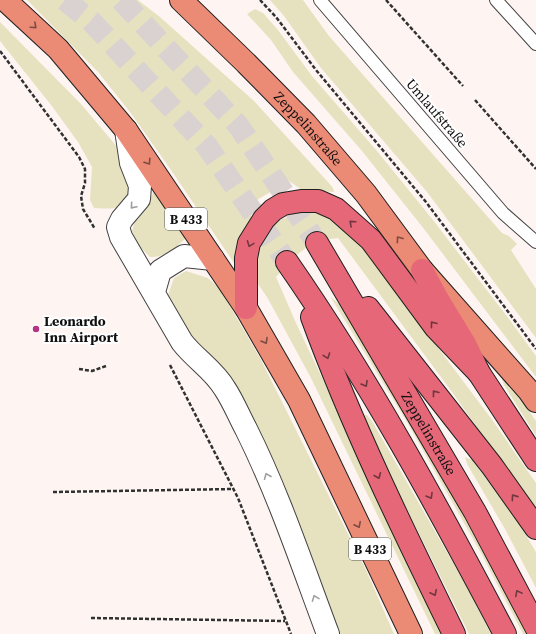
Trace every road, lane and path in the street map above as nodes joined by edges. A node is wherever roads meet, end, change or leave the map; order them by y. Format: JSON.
{"nodes":[{"id":1,"x":5,"y":0,"type":"edge"},
{"id":2,"x":181,"y":0,"type":"edge"},
{"id":3,"x":260,"y":0,"type":"edge"},
{"id":4,"x":320,"y":0,"type":"edge"},
{"id":5,"x":386,"y":0,"type":"edge"},
{"id":6,"x":496,"y":0,"type":"edge"},
{"id":7,"x":536,"y":44,"type":"edge"},
{"id":8,"x":463,"y":86,"type":"dead end"},
{"id":9,"x":475,"y":100,"type":"dead end"},
{"id":10,"x":126,"y":130,"type":"junction"},
{"id":11,"x":536,"y":169,"type":"edge"},
{"id":12,"x":536,"y":242,"type":"edge"},
{"id":13,"x":213,"y":259,"type":"junction"},
{"id":14,"x":287,"y":262,"type":"tunnel mouth"},
{"id":15,"x":422,"y":270,"type":"junction"},
{"id":16,"x":299,"y":280,"type":"junction"},
{"id":17,"x":154,"y":292,"type":"junction"},
{"id":18,"x":246,"y":308,"type":"junction"},
{"id":19,"x":536,"y":349,"type":"edge"},
{"id":20,"x":106,"y":366,"type":"dead end"},
{"id":21,"x":79,"y":369,"type":"dead end"},
{"id":22,"x":479,"y":373,"type":"junction"},
{"id":23,"x":536,"y":401,"type":"edge"},
{"id":24,"x":536,"y":460,"type":"edge"},
{"id":25,"x":233,"y":489,"type":"dead end"},
{"id":26,"x":53,"y":492,"type":"dead end"},
{"id":27,"x":238,"y":498,"type":"dead end"},
{"id":28,"x":536,"y":528,"type":"edge"},
{"id":29,"x":91,"y":618,"type":"dead end"},
{"id":30,"x":285,"y":621,"type":"junction"},
{"id":31,"x":536,"y":627,"type":"edge"},
{"id":32,"x":291,"y":634,"type":"edge"},
{"id":33,"x":328,"y":634,"type":"edge"},
{"id":34,"x":411,"y":634,"type":"edge"},
{"id":35,"x":454,"y":634,"type":"edge"},
{"id":36,"x":505,"y":634,"type":"edge"}],
"edges":[{"from":1,"to":10,"type":"main road","number":"B 433","one_way":true},
{"from":15,"to":2,"type":"main road","name":"Zeppelinstraße","one_way":true},
{"from":3,"to":19,"type":"path"},
{"from":4,"to":12,"type":"lane","name":"Umlaufstraße"},
{"from":5,"to":8,"type":"path"},
{"from":6,"to":7,"type":"lane"},
{"from":9,"to":11,"type":"path"},
{"from":10,"to":13,"type":"main road","number":"B 433","one_way":true},
{"from":10,"to":17,"type":"street","one_way":true},
{"from":13,"to":17,"type":"street"},
{"from":13,"to":18,"type":"main road","number":"B 433"},
{"from":14,"to":16,"type":"highway"},
{"from":15,"to":22,"type":"highway"},
{"from":15,"to":23,"type":"main road","name":"Zeppelinstraße"},
{"from":16,"to":35,"type":"highway","one_way":true},
{"from":16,"to":36,"type":"highway","one_way":true},
{"from":33,"to":17,"type":"street","one_way":true},
{"from":22,"to":18,"type":"highway","one_way":true},
{"from":18,"to":34,"type":"main road","number":"B 433","one_way":true},
{"from":20,"to":21,"type":"path"},
{"from":22,"to":24,"type":"highway"},
{"from":25,"to":26,"type":"path"},
{"from":27,"to":30,"type":"path"},
{"from":28,"to":31,"type":"highway","name":"Zeppelinstraße"},
{"from":29,"to":30,"type":"path"},
{"from":30,"to":32,"type":"path"}]}
